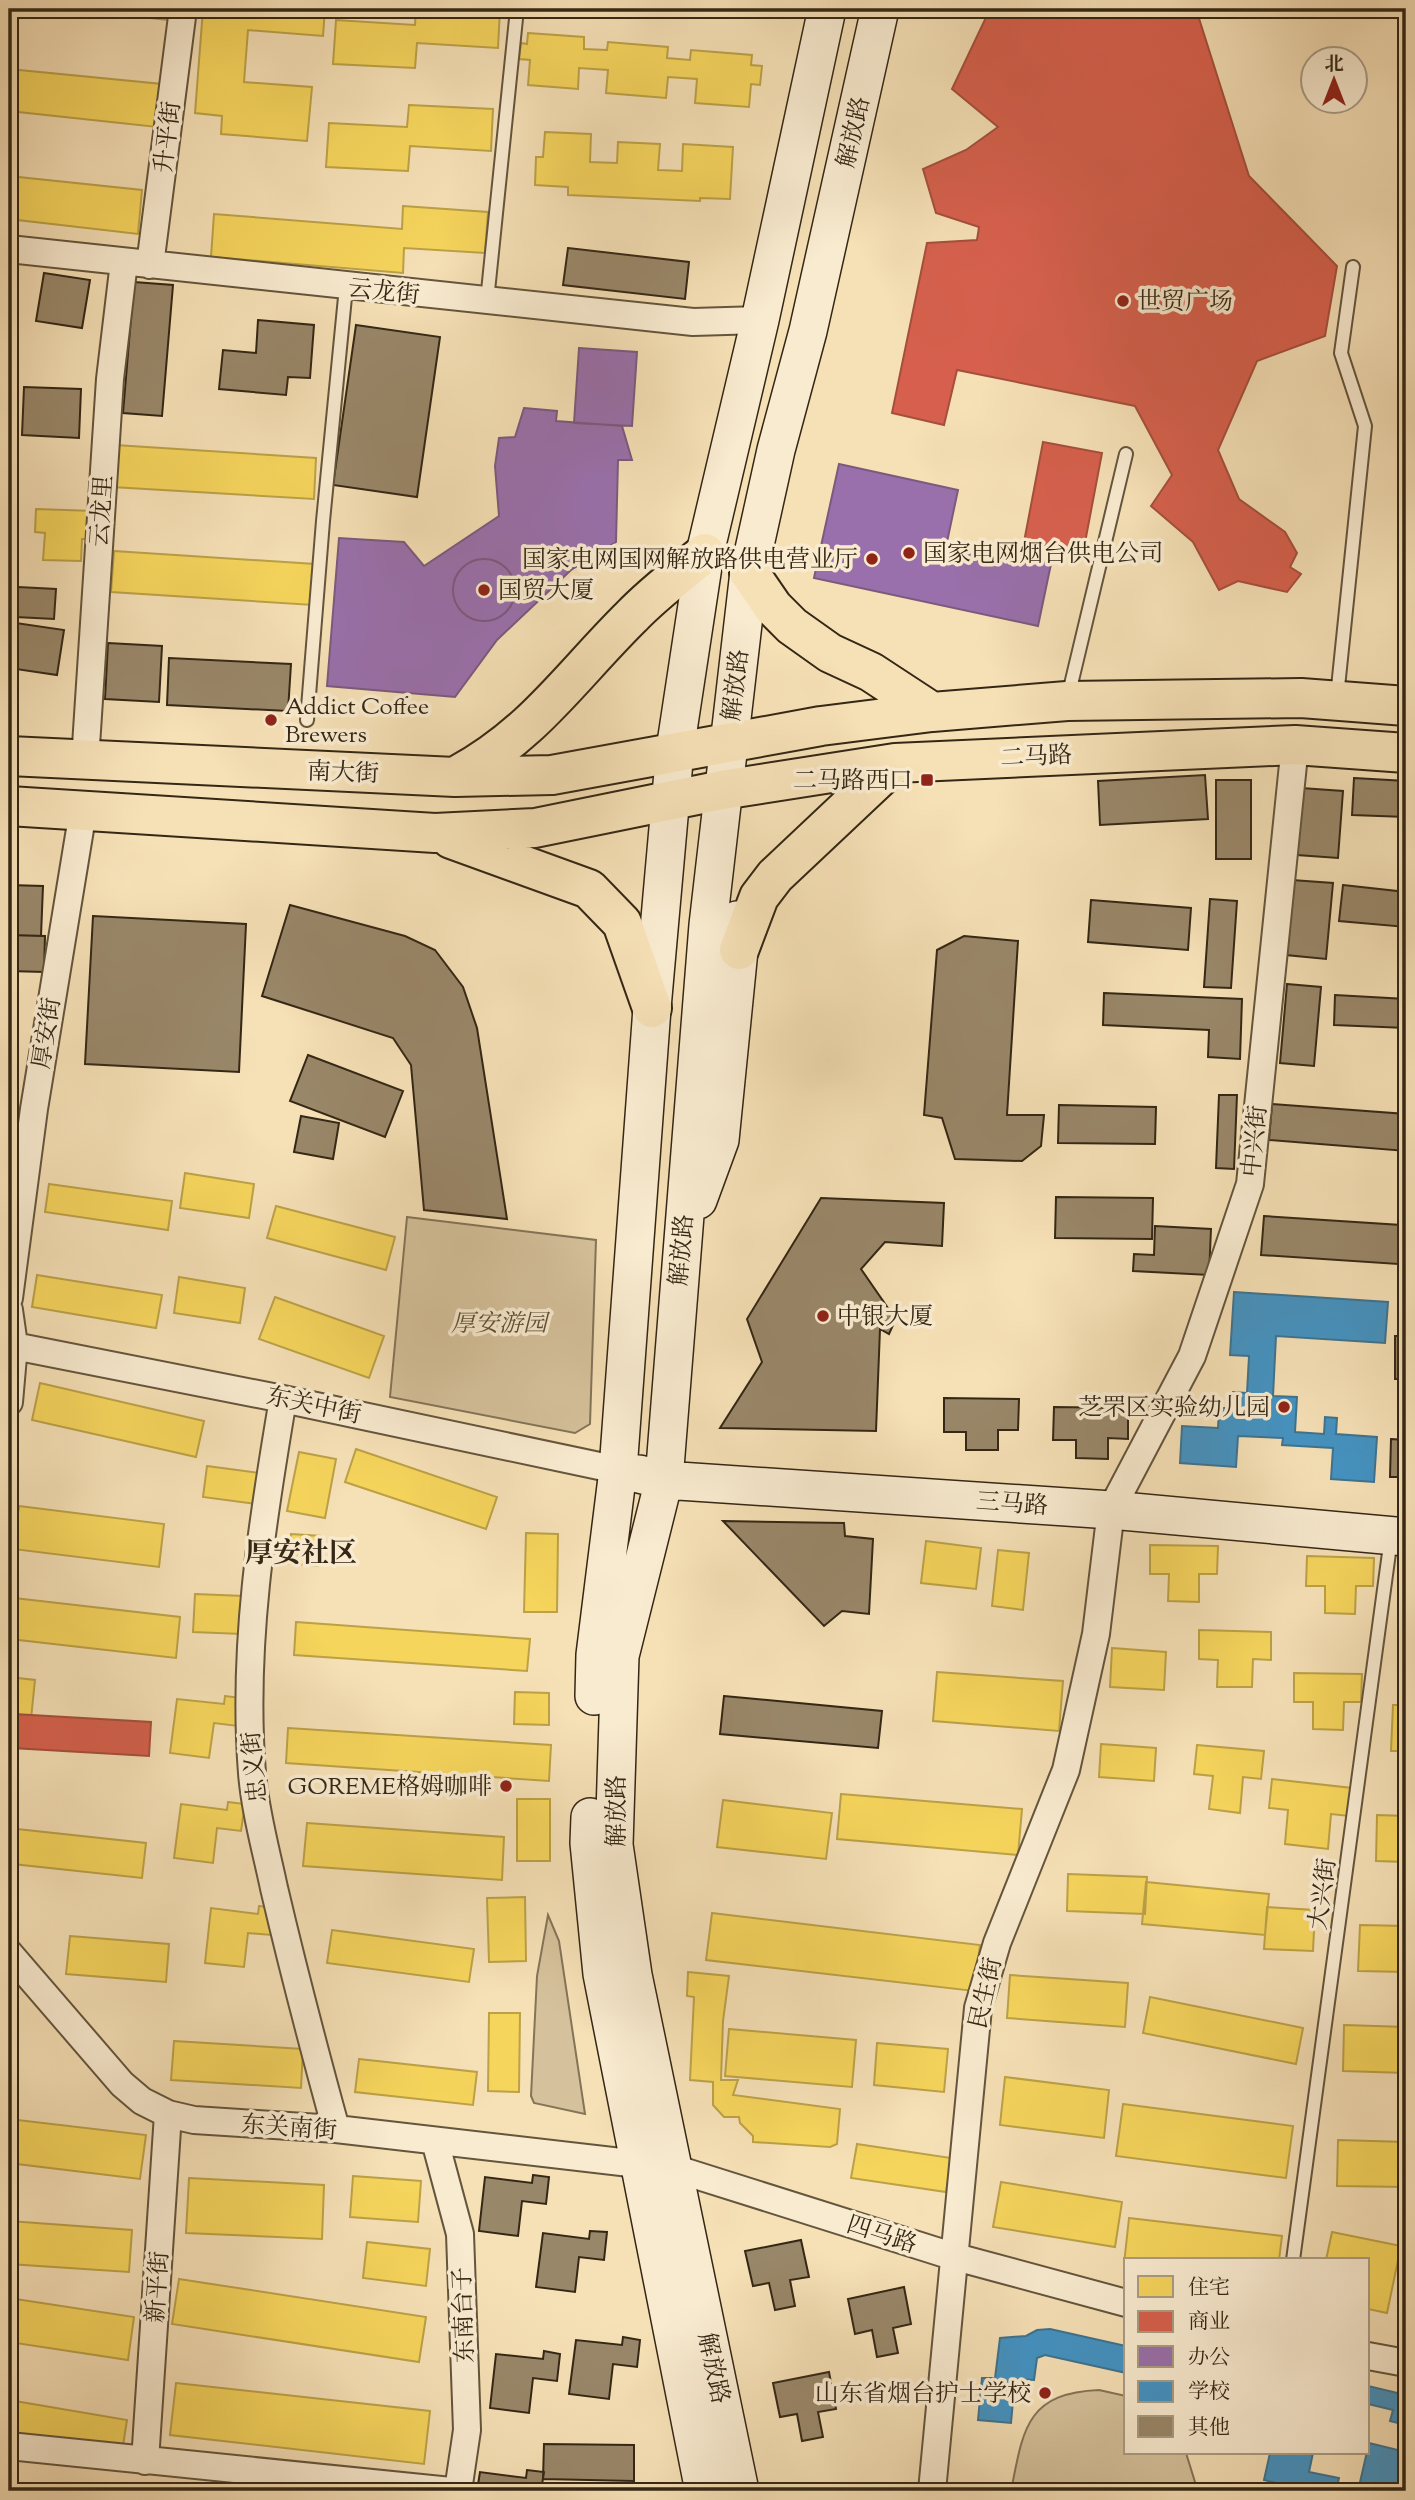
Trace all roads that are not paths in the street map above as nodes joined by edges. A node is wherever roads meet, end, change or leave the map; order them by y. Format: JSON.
{"nodes":[{"id":1,"x":183,"y":9,"type":"edge"},
{"id":2,"x":517,"y":9,"type":"edge"},
{"id":3,"x":827,"y":9,"type":"edge"},
{"id":4,"x":875,"y":9,"type":"edge"},
{"id":5,"x":9,"y":249,"type":"edge"},
{"id":6,"x":124,"y":262,"type":"junction"},
{"id":7,"x":150,"y":265,"type":"junction"},
{"id":8,"x":1353,"y":267,"type":"dead end"},
{"id":9,"x":346,"y":287,"type":"junction"},
{"id":10,"x":487,"y":301,"type":"junction"},
{"id":11,"x":760,"y":320,"type":"junction"},
{"id":12,"x":1126,"y":454,"type":"dead end"},
{"id":13,"x":705,"y":553,"type":"junction"},
{"id":14,"x":749,"y":572,"type":"junction"},
{"id":15,"x":1067,"y":701,"type":"junction"},
{"id":16,"x":1337,"y":701,"type":"junction"},
{"id":17,"x":1406,"y":706,"type":"edge"},
{"id":18,"x":932,"y":712,"type":"junction"},
{"id":19,"x":307,"y":720,"type":"dead end"},
{"id":20,"x":727,"y":741,"type":"junction"},
{"id":21,"x":1295,"y":744,"type":"junction"},
{"id":22,"x":675,"y":750,"type":"junction"},
{"id":23,"x":1406,"y":753,"type":"edge"},
{"id":24,"x":9,"y":756,"type":"edge"},
{"id":25,"x":85,"y":761,"type":"junction"},
{"id":26,"x":895,"y":763,"type":"junction"},
{"id":27,"x":455,"y":777,"type":"junction"},
{"id":28,"x":722,"y":790,"type":"junction"},
{"id":29,"x":670,"y":802,"type":"junction"},
{"id":30,"x":9,"y":806,"type":"edge"},
{"id":31,"x":83,"y":811,"type":"junction"},
{"id":32,"x":720,"y":828,"type":"junction"},
{"id":33,"x":435,"y":833,"type":"junction"},
{"id":34,"x":739,"y":950,"type":"junction"},
{"id":35,"x":652,"y":1008,"type":"junction"},
{"id":36,"x":681,"y":1243,"type":"junction"},
{"id":37,"x":9,"y":1298,"type":"edge"},
{"id":38,"x":9,"y":1310,"type":"edge"},
{"id":39,"x":12,"y":1345,"type":"edge"},
{"id":40,"x":283,"y":1399,"type":"junction"},
{"id":41,"x":9,"y":1402,"type":"edge"},
{"id":42,"x":618,"y":1470,"type":"junction"},
{"id":43,"x":664,"y":1480,"type":"junction"},
{"id":44,"x":1111,"y":1510,"type":"junction"},
{"id":45,"x":1399,"y":1535,"type":"edge"},
{"id":46,"x":9,"y":1953,"type":"edge"},
{"id":47,"x":168,"y":2114,"type":"junction"},
{"id":48,"x":336,"y":2129,"type":"junction"},
{"id":49,"x":435,"y":2141,"type":"junction"},
{"id":50,"x":656,"y":2166,"type":"junction"},
{"id":51,"x":952,"y":2256,"type":"junction"},
{"id":52,"x":1293,"y":2258,"type":"edge"},
{"id":53,"x":1124,"y":2302,"type":"edge"},
{"id":54,"x":1370,"y":2356,"type":"edge"},
{"id":55,"x":1406,"y":2363,"type":"edge"},
{"id":56,"x":9,"y":2446,"type":"edge"},
{"id":57,"x":145,"y":2461,"type":"junction"},
{"id":58,"x":451,"y":2491,"type":"edge"},
{"id":59,"x":458,"y":2491,"type":"edge"},
{"id":60,"x":704,"y":2491,"type":"edge"},
{"id":61,"x":740,"y":2491,"type":"edge"},
{"id":62,"x":932,"y":2491,"type":"edge"}],
"edges":[{"from":1,"to":7,"type":"street","name":"升平街"},
{"from":2,"to":10,"type":"lane"},
{"from":3,"to":11,"type":"main road","name":"解放路"},
{"from":4,"to":14,"type":"main road","name":"解放路"},
{"from":5,"to":6,"type":"street","name":"云龙街"},
{"from":6,"to":7,"type":"street","name":"云龙街"},
{"from":6,"to":25,"type":"street","name":"云龙里"},
{"from":7,"to":9,"type":"street","name":"云龙街"},
{"from":8,"to":16,"type":"lane"},
{"from":9,"to":10,"type":"street","name":"云龙街"},
{"from":9,"to":19,"type":"lane"},
{"from":10,"to":11,"type":"street","name":"云龙街"},
{"from":11,"to":13,"type":"main road","name":"解放路"},
{"from":12,"to":15,"type":"lane"},
{"from":13,"to":22,"type":"main road","name":"解放路"},
{"from":13,"to":27,"type":"main road"},
{"from":14,"to":18,"type":"main road"},
{"from":14,"to":20,"type":"main road","name":"解放路"},
{"from":15,"to":16,"type":"main road"},
{"from":15,"to":18,"type":"main road"},
{"from":16,"to":17,"type":"main road"},
{"from":18,"to":20,"type":"main road"},
{"from":20,"to":22,"type":"main road"},
{"from":20,"to":28,"type":"main road","name":"解放路"},
{"from":21,"to":23,"type":"main road","name":"二马路"},
{"from":21,"to":26,"type":"main road","name":"二马路"},
{"from":21,"to":44,"type":"street","name":"中兴街"},
{"from":22,"to":27,"type":"main road","name":"南大街"},
{"from":22,"to":29,"type":"main road","name":"解放路"},
{"from":24,"to":25,"type":"main road","name":"南大街"},
{"from":25,"to":27,"type":"main road","name":"南大街"},
{"from":26,"to":28,"type":"main road","name":"二马路"},
{"from":26,"to":34,"type":"main road"},
{"from":28,"to":29,"type":"main road","name":"二马路"},
{"from":28,"to":32,"type":"main road","name":"解放路"},
{"from":29,"to":33,"type":"main road"},
{"from":29,"to":35,"type":"main road","name":"解放路"},
{"from":30,"to":31,"type":"main road"},
{"from":31,"to":33,"type":"main road"},
{"from":31,"to":37,"type":"street","name":"厚安街"},
{"from":32,"to":34,"type":"main road"},
{"from":32,"to":36,"type":"main road","name":"解放路"},
{"from":33,"to":35,"type":"main road"},
{"from":34,"to":36,"type":"main road"},
{"from":35,"to":42,"type":"main road","name":"解放路"},
{"from":36,"to":43,"type":"main road","name":"解放路"},
{"from":38,"to":39,"type":"street"},
{"from":39,"to":40,"type":"street","name":"东关中街"},
{"from":39,"to":41,"type":"street"},
{"from":40,"to":42,"type":"street","name":"东关中街"},
{"from":40,"to":48,"type":"street","name":"忠义街"},
{"from":42,"to":43,"type":"main road","name":"三马路"},
{"from":42,"to":50,"type":"main road","name":"解放路"},
{"from":43,"to":44,"type":"main road","name":"三马路"},
{"from":43,"to":50,"type":"main road","name":"解放路"},
{"from":44,"to":45,"type":"main road","name":"三马路"},
{"from":44,"to":51,"type":"street","name":"民生街"},
{"from":45,"to":52,"type":"lane","name":"大兴街"},
{"from":46,"to":47,"type":"street","name":"东关南街"},
{"from":47,"to":48,"type":"street","name":"东关南街"},
{"from":47,"to":57,"type":"street","name":"新平街"},
{"from":48,"to":49,"type":"street","name":"东关南街"},
{"from":49,"to":50,"type":"street","name":"东关南街"},
{"from":49,"to":59,"type":"street","name":"东南台子"},
{"from":50,"to":51,"type":"street","name":"四马路"},
{"from":50,"to":60,"type":"main road","name":"解放路"},
{"from":50,"to":61,"type":"main road","name":"解放路"},
{"from":51,"to":53,"type":"street","name":"四马路"},
{"from":51,"to":62,"type":"street","name":"民生街"},
{"from":54,"to":55,"type":"street"},
{"from":56,"to":57,"type":"street"},
{"from":57,"to":58,"type":"street"}]}
